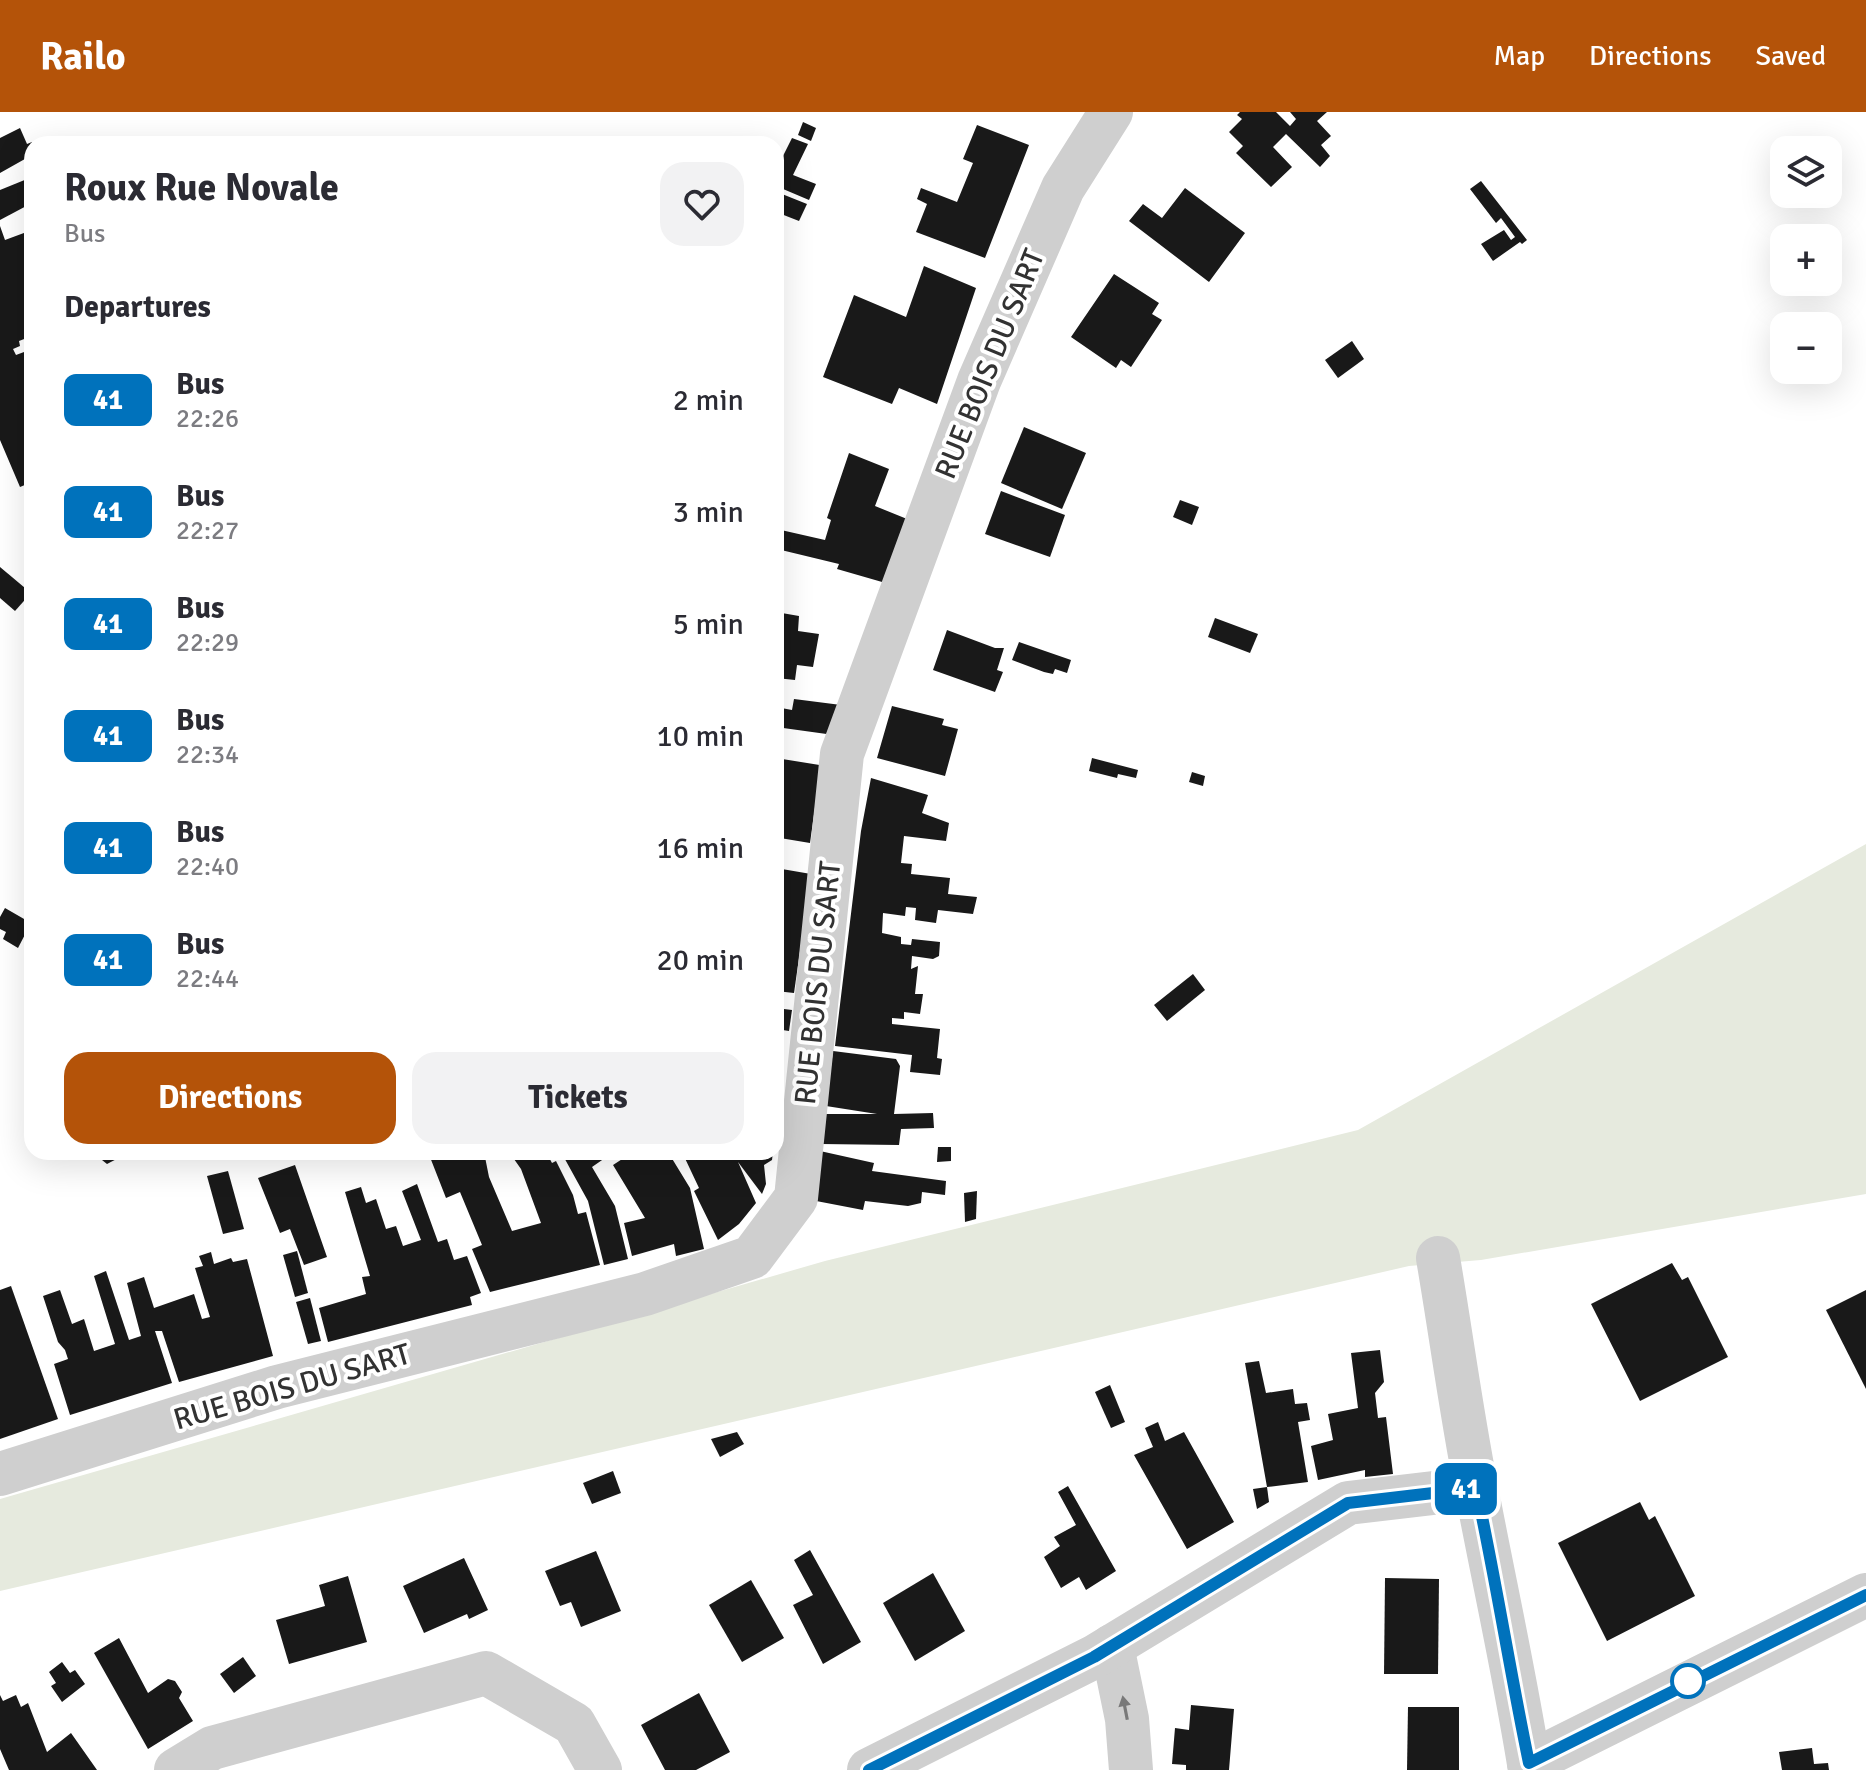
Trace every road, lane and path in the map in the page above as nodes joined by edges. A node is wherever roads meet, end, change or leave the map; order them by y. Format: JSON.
{"nodes":[{"id":1,"x":1111,"y":112,"type":"edge"},
{"id":2,"x":1438,"y":1258,"type":"dead end"},
{"id":3,"x":0,"y":1474,"type":"edge"},
{"id":4,"x":1476,"y":1488,"type":"junction"},
{"id":5,"x":1866,"y":1595,"type":"edge"},
{"id":6,"x":1112,"y":1646,"type":"junction"},
{"id":7,"x":1529,"y":1767,"type":"edge"},
{"id":8,"x":176,"y":1770,"type":"edge"},
{"id":9,"x":600,"y":1770,"type":"edge"},
{"id":10,"x":869,"y":1770,"type":"edge"},
{"id":11,"x":1131,"y":1770,"type":"edge"}],
"edges":[{"from":1,"to":3,"type":"street","name":"RUE BOIS DU SART"},
{"from":2,"to":4,"type":"street"},
{"from":4,"to":6,"type":"street"},
{"from":4,"to":7,"type":"street"},
{"from":5,"to":7,"type":"street"},
{"from":6,"to":10,"type":"street"},
{"from":11,"to":6,"type":"street","one_way":true},
{"from":8,"to":9,"type":"street"}]}
